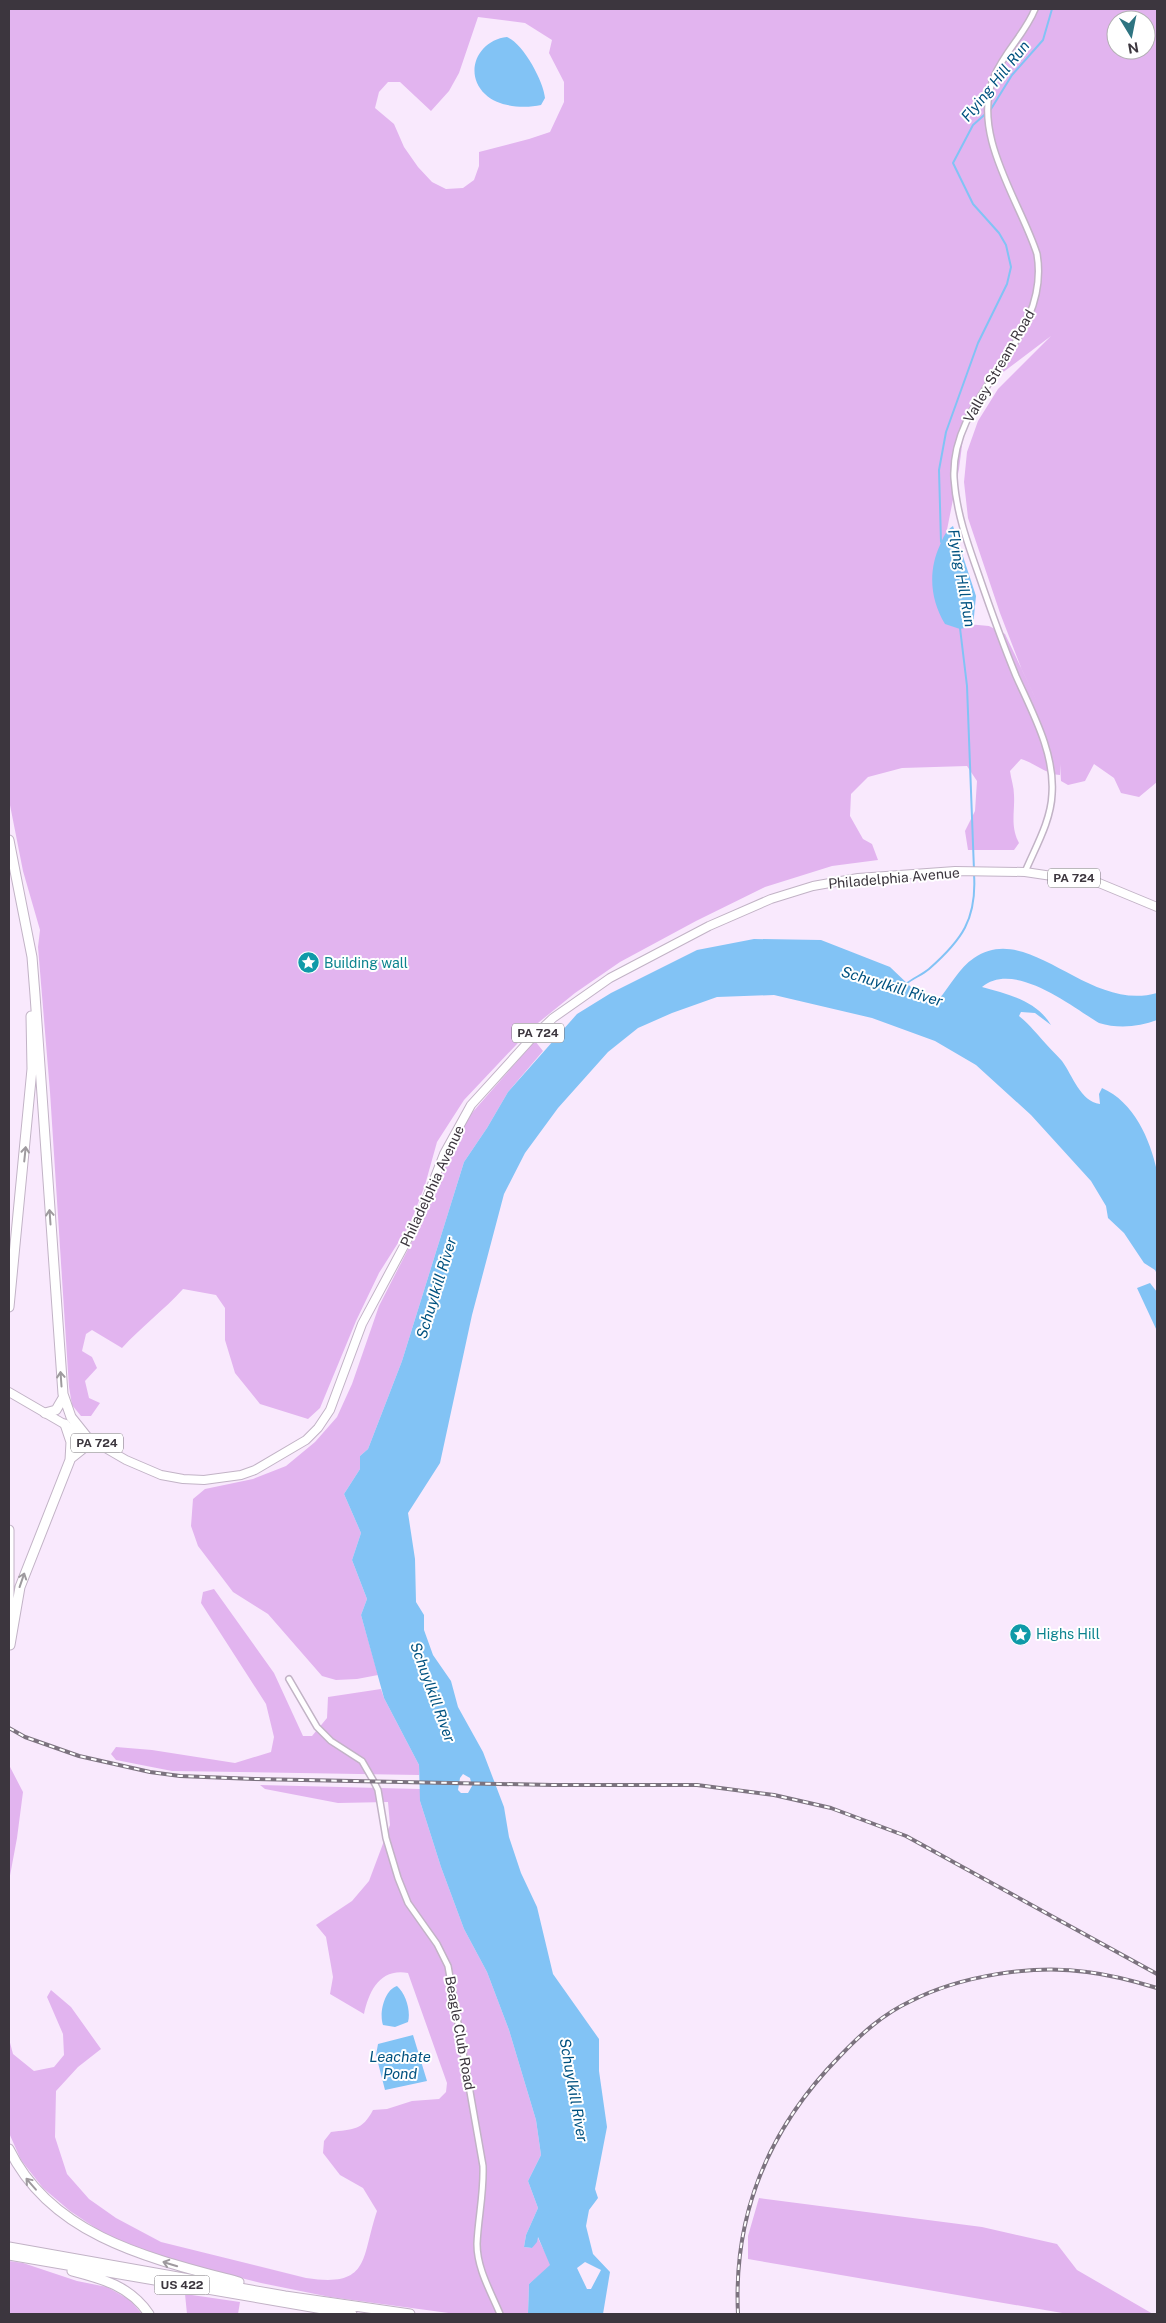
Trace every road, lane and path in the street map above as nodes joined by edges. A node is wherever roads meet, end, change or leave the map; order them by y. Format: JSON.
{"nodes":[{"id":1,"x":1035,"y":9,"type":"edge"},
{"id":2,"x":9,"y":840,"type":"edge"},
{"id":3,"x":15,"y":871,"type":"junction"},
{"id":4,"x":1025,"y":872,"type":"junction"},
{"id":5,"x":1157,"y":907,"type":"edge"},
{"id":6,"x":9,"y":1307,"type":"edge"},
{"id":7,"x":9,"y":1392,"type":"edge"},
{"id":8,"x":64,"y":1398,"type":"junction"},
{"id":9,"x":45,"y":1413,"type":"junction"},
{"id":10,"x":65,"y":1424,"type":"junction"},
{"id":11,"x":87,"y":1438,"type":"junction"},
{"id":12,"x":98,"y":1444,"type":"junction"},
{"id":13,"x":70,"y":1460,"type":"junction"},
{"id":14,"x":9,"y":1530,"type":"edge"},
{"id":15,"x":9,"y":1648,"type":"edge"},
{"id":16,"x":289,"y":1679,"type":"dead end"},
{"id":17,"x":9,"y":2149,"type":"edge"},
{"id":18,"x":10,"y":2252,"type":"edge"},
{"id":19,"x":285,"y":2296,"type":"junction"},
{"id":20,"x":149,"y":2314,"type":"edge"},
{"id":21,"x":352,"y":2314,"type":"edge"},
{"id":22,"x":410,"y":2314,"type":"edge"},
{"id":23,"x":500,"y":2314,"type":"edge"}],
"edges":[{"from":1,"to":4,"type":"street","name":"Valley Stream Road"},
{"from":2,"to":3,"type":"highway"},
{"from":6,"to":3,"type":"highway","one_way":true},
{"from":8,"to":3,"type":"highway","one_way":true},
{"from":4,"to":5,"type":"main road","name":"Philadelphia Avenue","number":"PA 724"},
{"from":4,"to":12,"type":"main road","name":"Philadelphia Avenue","number":"PA 724"},
{"from":7,"to":9,"type":"main road","name":"Philadelphia Avenue","number":"PA 724"},
{"from":8,"to":9,"type":"highway"},
{"from":8,"to":11,"type":"highway"},
{"from":9,"to":10,"type":"main road","name":"Philadelphia Avenue","number":"PA 724"},
{"from":10,"to":11,"type":"main road","name":"Philadelphia Avenue","number":"PA 724"},
{"from":10,"to":13,"type":"highway"},
{"from":11,"to":12,"type":"main road","name":"Philadelphia Avenue","number":"PA 724"},
{"from":12,"to":13,"type":"highway"},
{"from":15,"to":13,"type":"highway","one_way":true},
{"from":14,"to":15,"type":"highway"},
{"from":16,"to":23,"type":"street","name":"Beagle Club Road"},
{"from":19,"to":17,"type":"highway","one_way":true},
{"from":18,"to":19,"type":"highway","number":"US 422"},
{"from":18,"to":20,"type":"highway"},
{"from":18,"to":21,"type":"highway","number":"US 422"},
{"from":19,"to":22,"type":"highway","number":"US 422"}]}
